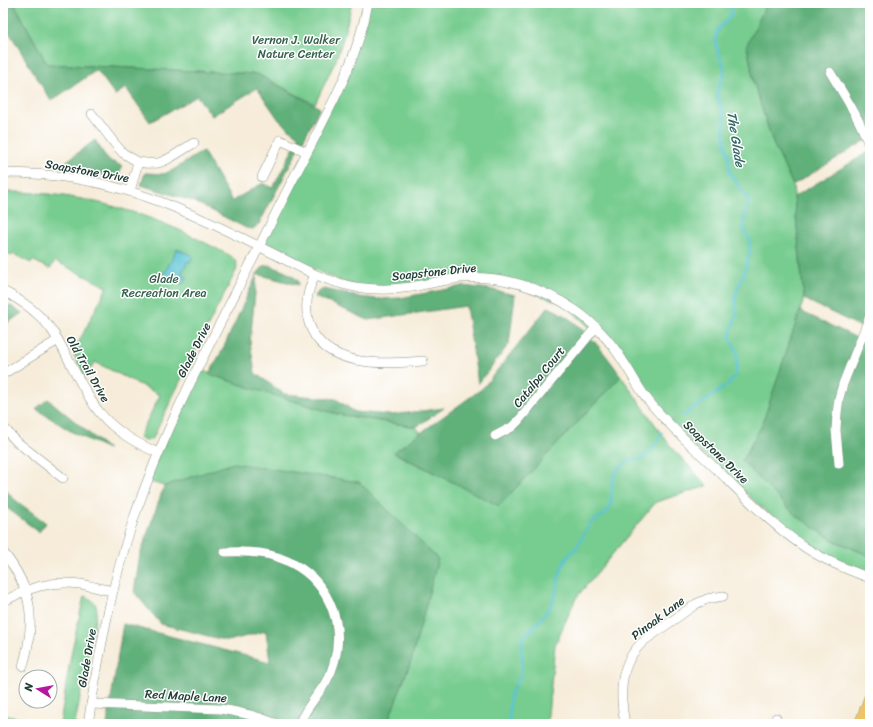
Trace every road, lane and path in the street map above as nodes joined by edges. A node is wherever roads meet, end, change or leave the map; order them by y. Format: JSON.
{"nodes":[{"id":1,"x":368,"y":3,"type":"edge"},
{"id":2,"x":830,"y":72,"type":"dead end"},
{"id":3,"x":92,"y":114,"type":"dead end"},
{"id":4,"x":194,"y":143,"type":"dead end"},
{"id":5,"x":870,"y":148,"type":"edge"},
{"id":6,"x":307,"y":152,"type":"junction"},
{"id":7,"x":138,"y":162,"type":"junction"},
{"id":8,"x":3,"y":173,"type":"edge"},
{"id":9,"x":262,"y":177,"type":"dead end"},
{"id":10,"x":130,"y":191,"type":"junction"},
{"id":11,"x":259,"y":246,"type":"junction"},
{"id":12,"x":315,"y":275,"type":"junction"},
{"id":13,"x":3,"y":291,"type":"edge"},
{"id":14,"x":870,"y":316,"type":"edge"},
{"id":15,"x":596,"y":327,"type":"junction"},
{"id":16,"x":58,"y":340,"type":"junction"},
{"id":17,"x":423,"y":361,"type":"dead end"},
{"id":18,"x":3,"y":374,"type":"edge"},
{"id":19,"x":3,"y":427,"type":"edge"},
{"id":20,"x":495,"y":436,"type":"dead end"},
{"id":21,"x":158,"y":453,"type":"junction"},
{"id":22,"x":839,"y":464,"type":"dead end"},
{"id":23,"x":63,"y":478,"type":"dead end"},
{"id":24,"x":3,"y":552,"type":"edge"},
{"id":25,"x":225,"y":552,"type":"dead end"},
{"id":26,"x":870,"y":578,"type":"edge"},
{"id":27,"x":26,"y":590,"type":"junction"},
{"id":28,"x":113,"y":591,"type":"junction"},
{"id":29,"x":723,"y":596,"type":"dead end"},
{"id":30,"x":3,"y":602,"type":"edge"},
{"id":31,"x":23,"y":666,"type":"dead end"},
{"id":32,"x":870,"y":697,"type":"edge"},
{"id":33,"x":91,"y":704,"type":"junction"},
{"id":34,"x":88,"y":724,"type":"edge"},
{"id":35,"x":277,"y":724,"type":"edge"},
{"id":36,"x":299,"y":724,"type":"edge"},
{"id":37,"x":625,"y":724,"type":"edge"},
{"id":38,"x":860,"y":724,"type":"edge"}],
"edges":[{"from":1,"to":6,"type":"street","name":"Glade Drive"},
{"from":2,"to":5,"type":"street"},
{"from":3,"to":7,"type":"street"},
{"from":4,"to":7,"type":"street"},
{"from":6,"to":9,"type":"street"},
{"from":6,"to":11,"type":"street","name":"Glade Drive"},
{"from":7,"to":10,"type":"street"},
{"from":8,"to":10,"type":"street","name":"Soapstone Drive"},
{"from":10,"to":11,"type":"street","name":"Soapstone Drive"},
{"from":11,"to":12,"type":"street","name":"Soapstone Drive"},
{"from":11,"to":21,"type":"street","name":"Glade Drive"},
{"from":12,"to":15,"type":"street","name":"Soapstone Drive"},
{"from":12,"to":17,"type":"street"},
{"from":13,"to":16,"type":"street","name":"Old Trail Drive"},
{"from":14,"to":22,"type":"street"},
{"from":15,"to":20,"type":"street","name":"Catalpa Court"},
{"from":15,"to":26,"type":"street","name":"Soapstone Drive"},
{"from":16,"to":18,"type":"street"},
{"from":16,"to":21,"type":"street","name":"Old Trail Drive"},
{"from":19,"to":23,"type":"street"},
{"from":21,"to":28,"type":"street","name":"Glade Drive"},
{"from":24,"to":27,"type":"street"},
{"from":25,"to":36,"type":"street"},
{"from":27,"to":28,"type":"street"},
{"from":27,"to":30,"type":"street"},
{"from":27,"to":31,"type":"street"},
{"from":28,"to":33,"type":"street","name":"Glade Drive"},
{"from":29,"to":37,"type":"street","name":"Pinoak Lane"},
{"from":32,"to":38,"type":"main road"},
{"from":33,"to":34,"type":"street","name":"Glade Drive"},
{"from":33,"to":35,"type":"street","name":"Red Maple Lane"}]}
